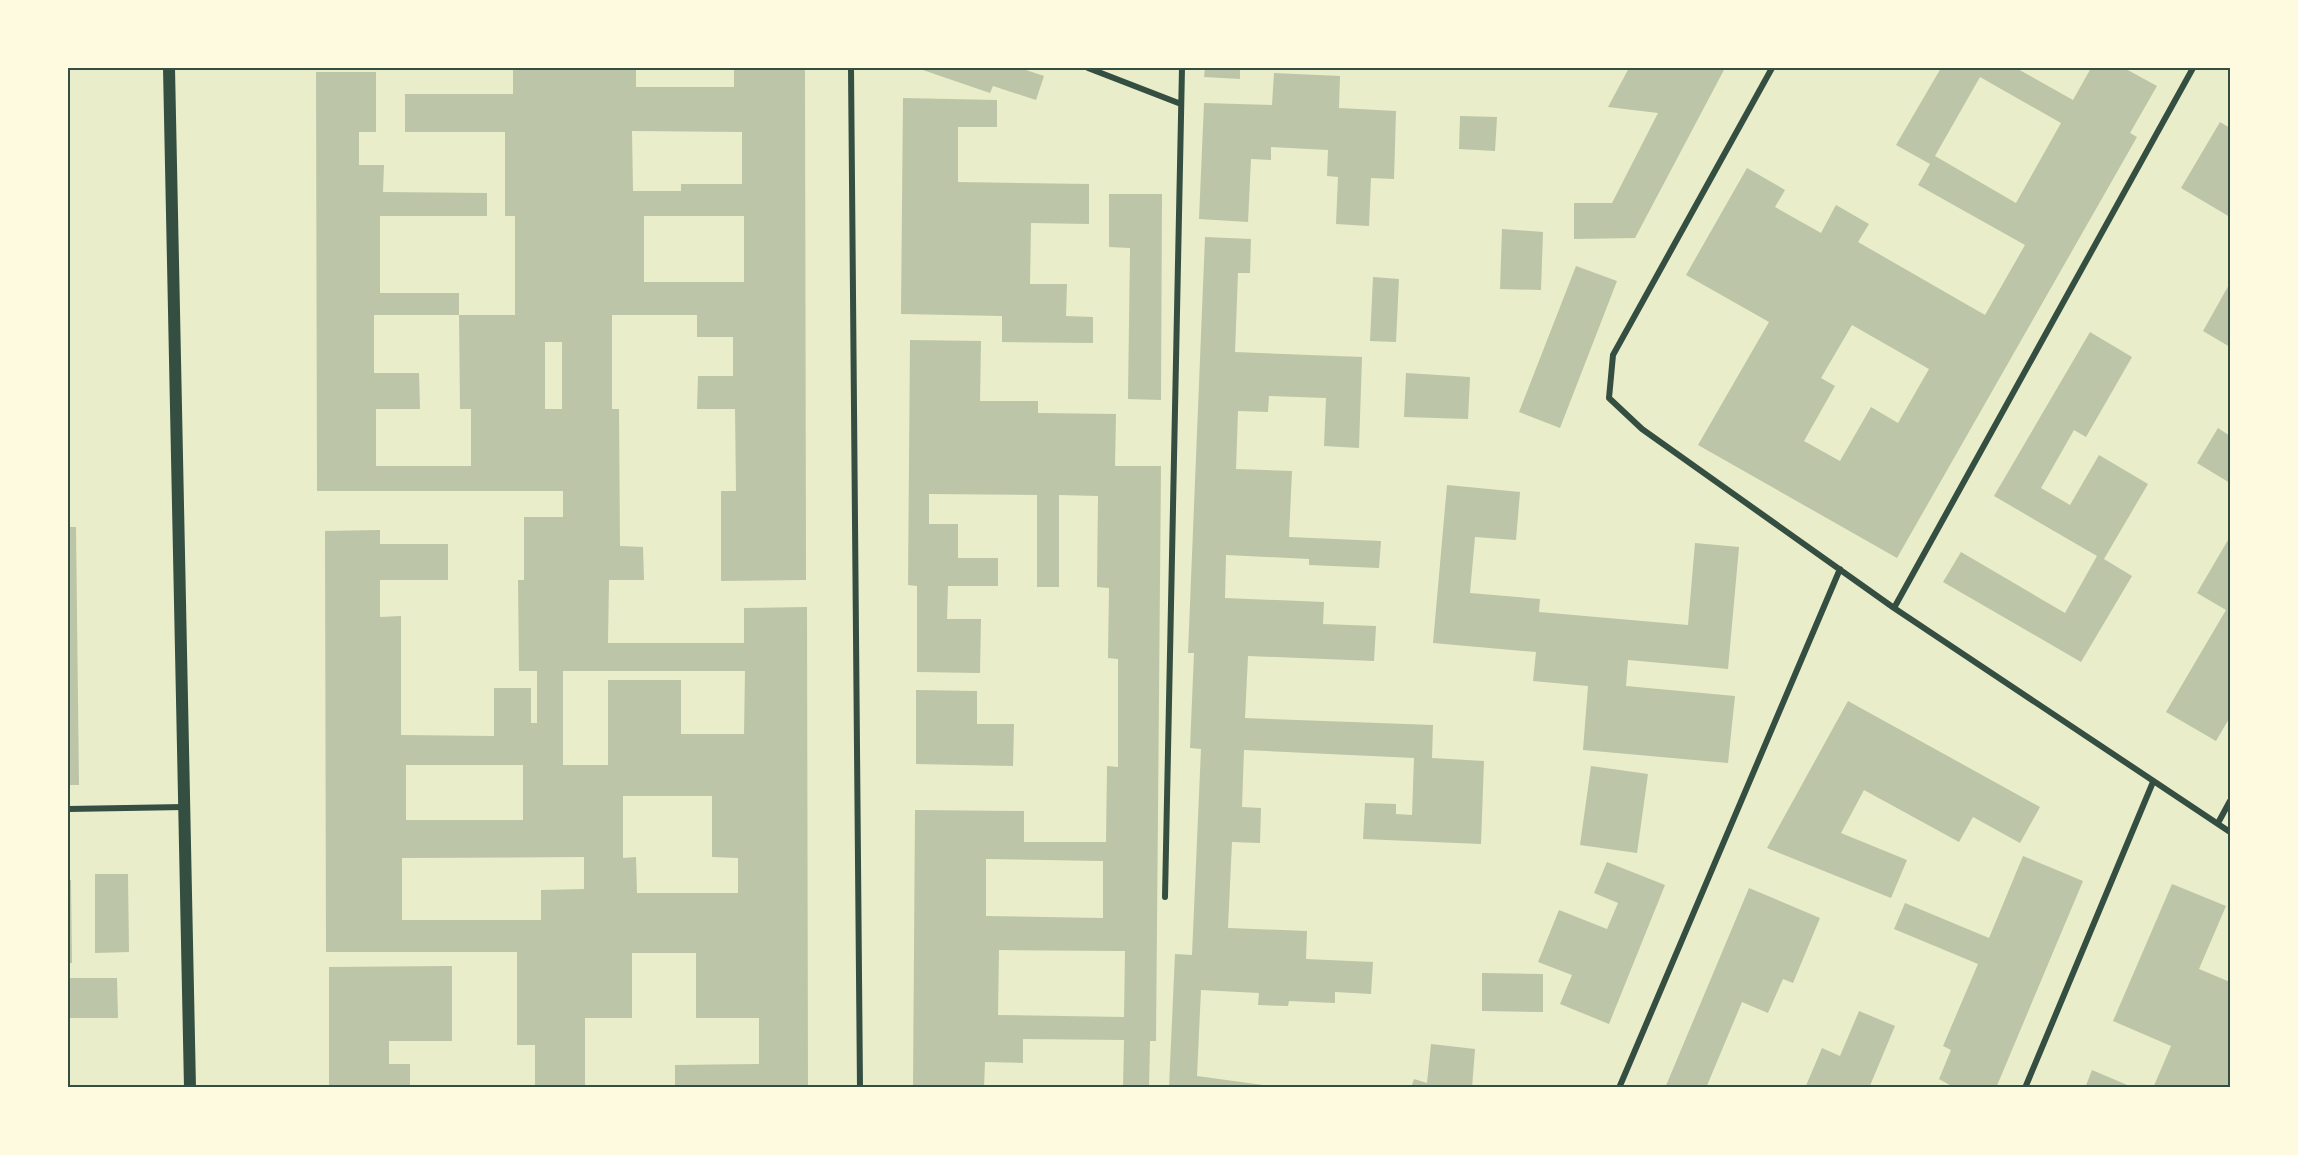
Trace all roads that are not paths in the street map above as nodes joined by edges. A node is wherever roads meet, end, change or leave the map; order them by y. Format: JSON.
{"nodes":[{"id":1,"x":169,"y":68,"type":"edge"},
{"id":2,"x":850,"y":68,"type":"edge"},
{"id":3,"x":1088,"y":68,"type":"edge"},
{"id":4,"x":1182,"y":68,"type":"edge"},
{"id":5,"x":1772,"y":68,"type":"edge"},
{"id":6,"x":2193,"y":68,"type":"edge"},
{"id":7,"x":1181,"y":104,"type":"junction"},
{"id":8,"x":1840,"y":569,"type":"junction"},
{"id":9,"x":1894,"y":608,"type":"junction"},
{"id":10,"x":2153,"y":782,"type":"junction"},
{"id":11,"x":2230,"y":801,"type":"edge"},
{"id":12,"x":184,"y":807,"type":"junction"},
{"id":13,"x":68,"y":809,"type":"edge"},
{"id":14,"x":2218,"y":823,"type":"junction"},
{"id":15,"x":2230,"y":832,"type":"edge"},
{"id":16,"x":1165,"y":897,"type":"dead end"},
{"id":17,"x":190,"y":1088,"type":"edge"},
{"id":18,"x":860,"y":1088,"type":"edge"},
{"id":19,"x":1619,"y":1088,"type":"edge"},
{"id":20,"x":2025,"y":1088,"type":"edge"}],
"edges":[{"from":1,"to":12,"type":"main road"},
{"from":2,"to":18,"type":"street"},
{"from":3,"to":7,"type":"street"},
{"from":4,"to":7,"type":"street"},
{"from":5,"to":8,"type":"street"},
{"from":6,"to":9,"type":"street"},
{"from":7,"to":16,"type":"street"},
{"from":8,"to":9,"type":"street"},
{"from":8,"to":19,"type":"street"},
{"from":9,"to":10,"type":"street"},
{"from":10,"to":14,"type":"street"},
{"from":10,"to":20,"type":"street"},
{"from":11,"to":14,"type":"street"},
{"from":12,"to":13,"type":"street"},
{"from":12,"to":17,"type":"main road"},
{"from":14,"to":15,"type":"street"}]}
